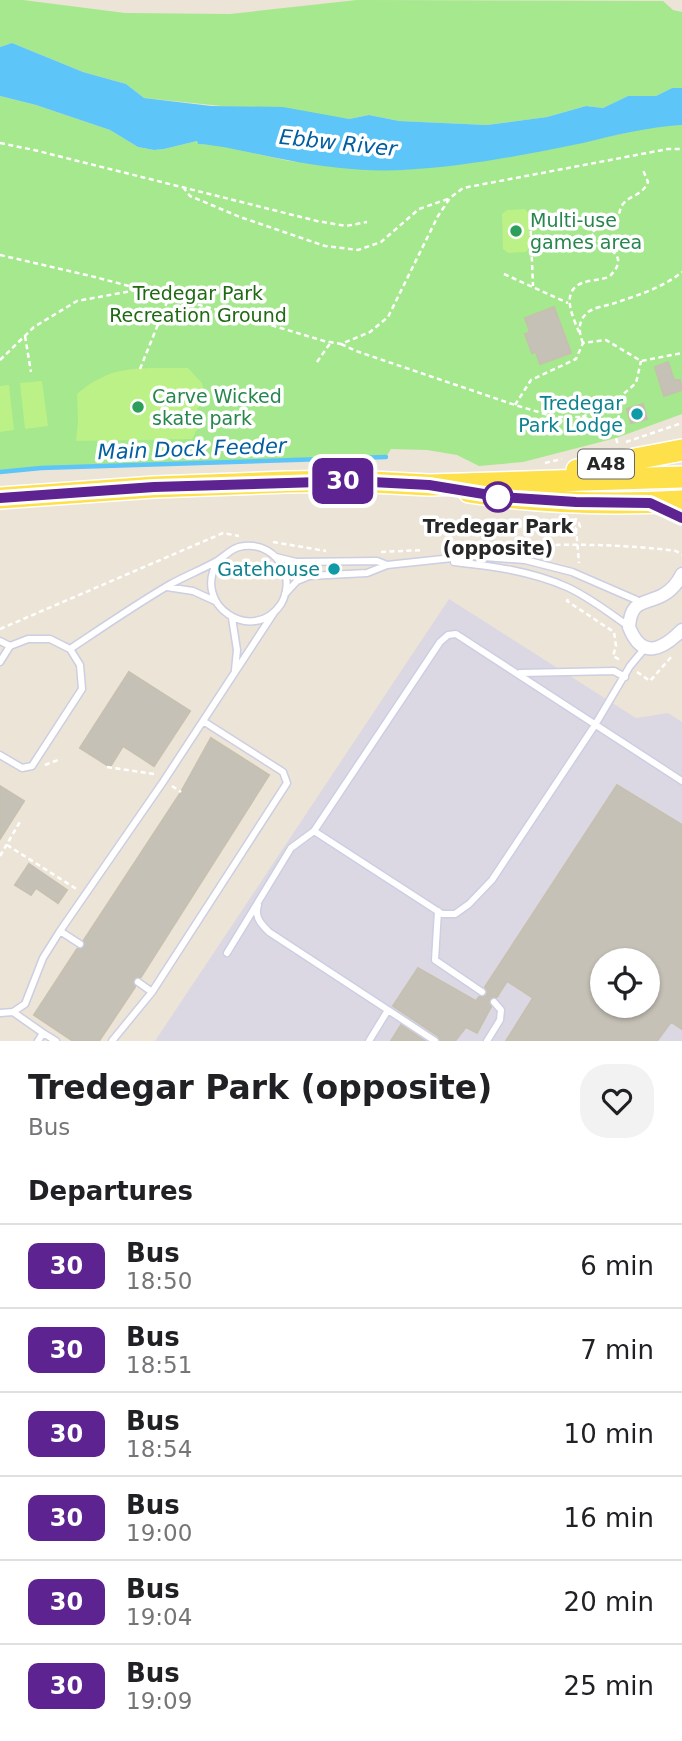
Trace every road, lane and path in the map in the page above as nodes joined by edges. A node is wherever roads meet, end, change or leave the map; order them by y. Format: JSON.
{"nodes":[{"id":1,"x":0,"y":143,"type":"edge"},
{"id":2,"x":682,"y":149,"type":"edge"},
{"id":3,"x":643,"y":170,"type":"dead end"},
{"id":4,"x":183,"y":187,"type":"junction"},
{"id":5,"x":450,"y":198,"type":"junction"},
{"id":6,"x":530,"y":214,"type":"dead end"},
{"id":7,"x":367,"y":222,"type":"dead end"},
{"id":8,"x":0,"y":255,"type":"edge"},
{"id":9,"x":682,"y":272,"type":"edge"},
{"id":10,"x":504,"y":274,"type":"dead end"},
{"id":11,"x":533,"y":286,"type":"junction"},
{"id":12,"x":141,"y":289,"type":"junction"},
{"id":13,"x":169,"y":297,"type":"junction"},
{"id":14,"x":568,"y":303,"type":"junction"},
{"id":15,"x":579,"y":332,"type":"junction"},
{"id":16,"x":25,"y":335,"type":"junction"},
{"id":17,"x":331,"y":342,"type":"junction"},
{"id":18,"x":583,"y":343,"type":"junction"},
{"id":19,"x":341,"y":344,"type":"junction"},
{"id":20,"x":682,"y":353,"type":"edge"},
{"id":21,"x":0,"y":360,"type":"edge"},
{"id":22,"x":641,"y":361,"type":"junction"},
{"id":23,"x":317,"y":362,"type":"dead end"},
{"id":24,"x":140,"y":369,"type":"dead end"},
{"id":25,"x":30,"y":372,"type":"dead end"},
{"id":26,"x":612,"y":404,"type":"junction"},
{"id":27,"x":515,"y":405,"type":"junction"},
{"id":28,"x":582,"y":417,"type":"junction"},
{"id":29,"x":613,"y":427,"type":"junction"},
{"id":30,"x":618,"y":444,"type":"dead end"},
{"id":31,"x":682,"y":450,"type":"edge"},
{"id":32,"x":682,"y":477,"type":"edge"},
{"id":33,"x":530,"y":481,"type":"junction"},
{"id":34,"x":429,"y":485,"type":"junction"},
{"id":35,"x":0,"y":498,"type":"edge"},
{"id":36,"x":682,"y":501,"type":"edge"},
{"id":37,"x":650,"y":503,"type":"junction"},
{"id":38,"x":576,"y":514,"type":"dead end"},
{"id":39,"x":682,"y":518,"type":"edge"},
{"id":40,"x":682,"y":555,"type":"edge"},
{"id":41,"x":276,"y":557,"type":"junction"},
{"id":42,"x":219,"y":560,"type":"junction"},
{"id":43,"x":444,"y":560,"type":"junction"},
{"id":44,"x":387,"y":565,"type":"junction"},
{"id":45,"x":682,"y":573,"type":"edge"},
{"id":46,"x":165,"y":587,"type":"junction"},
{"id":47,"x":285,"y":594,"type":"junction"},
{"id":48,"x":215,"y":601,"type":"junction"},
{"id":49,"x":641,"y":602,"type":"junction"},
{"id":50,"x":275,"y":611,"type":"junction"},
{"id":51,"x":232,"y":618,"type":"junction"},
{"id":52,"x":629,"y":627,"type":"junction"},
{"id":53,"x":682,"y":630,"type":"edge"},
{"id":54,"x":0,"y":641,"type":"edge"},
{"id":55,"x":10,"y":646,"type":"junction"},
{"id":56,"x":645,"y":648,"type":"junction"},
{"id":57,"x":70,"y":649,"type":"junction"},
{"id":58,"x":0,"y":662,"type":"edge"},
{"id":59,"x":235,"y":672,"type":"junction"},
{"id":60,"x":518,"y":673,"type":"junction"},
{"id":61,"x":625,"y":677,"type":"junction"},
{"id":62,"x":203,"y":722,"type":"junction"},
{"id":63,"x":595,"y":725,"type":"junction"},
{"id":64,"x":0,"y":755,"type":"edge"},
{"id":65,"x":107,"y":767,"type":"dead end"},
{"id":66,"x":154,"y":774,"type":"dead end"},
{"id":67,"x":682,"y":781,"type":"edge"},
{"id":68,"x":21,"y":820,"type":"dead end"},
{"id":69,"x":314,"y":831,"type":"junction"},
{"id":70,"x":8,"y":845,"type":"junction"},
{"id":71,"x":0,"y":856,"type":"edge"},
{"id":72,"x":85,"y":895,"type":"junction"},
{"id":73,"x":259,"y":900,"type":"junction"},
{"id":74,"x":438,"y":911,"type":"junction"},
{"id":75,"x":60,"y":931,"type":"junction"},
{"id":76,"x":80,"y":944,"type":"dead end"},
{"id":77,"x":227,"y":953,"type":"dead end"},
{"id":78,"x":138,"y":982,"type":"dead end"},
{"id":79,"x":152,"y":992,"type":"junction"},
{"id":80,"x":482,"y":992,"type":"dead end"},
{"id":81,"x":494,"y":1002,"type":"dead end"},
{"id":82,"x":388,"y":1010,"type":"junction"},
{"id":83,"x":13,"y":1012,"type":"junction"},
{"id":84,"x":0,"y":1013,"type":"edge"},
{"id":85,"x":43,"y":1033,"type":"junction"},
{"id":86,"x":38,"y":1041,"type":"edge"},
{"id":87,"x":56,"y":1041,"type":"edge"},
{"id":88,"x":112,"y":1041,"type":"edge"},
{"id":89,"x":369,"y":1041,"type":"edge"},
{"id":90,"x":435,"y":1041,"type":"edge"},
{"id":91,"x":487,"y":1041,"type":"edge"}],
"edges":[{"from":1,"to":4,"type":"path"},
{"from":2,"to":5,"type":"path"},
{"from":3,"to":14,"type":"path"},
{"from":4,"to":5,"type":"path"},
{"from":4,"to":7,"type":"path"},
{"from":5,"to":19,"type":"path"},
{"from":6,"to":11,"type":"path"},
{"from":8,"to":12,"type":"path"},
{"from":9,"to":15,"type":"path"},
{"from":10,"to":11,"type":"path"},
{"from":11,"to":14,"type":"path"},
{"from":12,"to":13,"type":"path"},
{"from":12,"to":16,"type":"path"},
{"from":13,"to":17,"type":"path"},
{"from":13,"to":24,"type":"path"},
{"from":14,"to":15,"type":"path"},
{"from":15,"to":18,"type":"path"},
{"from":16,"to":21,"type":"path"},
{"from":16,"to":25,"type":"path"},
{"from":17,"to":19,"type":"path"},
{"from":17,"to":23,"type":"path"},
{"from":18,"to":22,"type":"path"},
{"from":18,"to":27,"type":"path"},
{"from":19,"to":27,"type":"path"},
{"from":20,"to":22,"type":"path"},
{"from":22,"to":26,"type":"path"},
{"from":26,"to":28,"type":"path"},
{"from":26,"to":29,"type":"path"},
{"from":27,"to":28,"type":"path"},
{"from":28,"to":29,"type":"path"},
{"from":29,"to":30,"type":"path"},
{"from":31,"to":33,"type":"main road","number":"A48"},
{"from":32,"to":33,"type":"main road","number":"A48"},
{"from":33,"to":34,"type":"main road","number":"A48"},
{"from":34,"to":35,"type":"main road","number":"A48"},
{"from":34,"to":37,"type":"main road","number":"A48"},
{"from":36,"to":37,"type":"main road","number":"A48"},
{"from":37,"to":39,"type":"main road","number":"A48"},
{"from":38,"to":40,"type":"path"},
{"from":41,"to":42,"type":"lane"},
{"from":41,"to":44,"type":"lane"},
{"from":41,"to":47,"type":"lane"},
{"from":42,"to":46,"type":"lane"},
{"from":42,"to":48,"type":"lane"},
{"from":43,"to":44,"type":"lane"},
{"from":43,"to":49,"type":"lane"},
{"from":43,"to":52,"type":"lane"},
{"from":44,"to":47,"type":"lane"},
{"from":45,"to":49,"type":"street"},
{"from":46,"to":48,"type":"lane"},
{"from":46,"to":57,"type":"lane"},
{"from":47,"to":50,"type":"lane"},
{"from":48,"to":51,"type":"lane"},
{"from":49,"to":52,"type":"street"},
{"from":50,"to":51,"type":"lane"},
{"from":50,"to":59,"type":"lane"},
{"from":51,"to":59,"type":"lane"},
{"from":52,"to":56,"type":"street"},
{"from":53,"to":56,"type":"street"},
{"from":54,"to":55,"type":"lane"},
{"from":55,"to":57,"type":"lane"},
{"from":55,"to":58,"type":"lane"},
{"from":56,"to":61,"type":"lane"},
{"from":57,"to":64,"type":"lane"},
{"from":59,"to":62,"type":"lane"},
{"from":60,"to":61,"type":"lane"},
{"from":60,"to":63,"type":"lane"},
{"from":60,"to":69,"type":"lane"},
{"from":61,"to":63,"type":"lane"},
{"from":62,"to":72,"type":"lane"},
{"from":62,"to":79,"type":"lane"},
{"from":63,"to":67,"type":"lane"},
{"from":63,"to":74,"type":"lane"},
{"from":65,"to":66,"type":"path"},
{"from":68,"to":70,"type":"path"},
{"from":69,"to":73,"type":"lane"},
{"from":69,"to":74,"type":"lane"},
{"from":70,"to":71,"type":"path"},
{"from":70,"to":72,"type":"path"},
{"from":72,"to":75,"type":"lane"},
{"from":73,"to":77,"type":"lane"},
{"from":73,"to":82,"type":"lane"},
{"from":74,"to":80,"type":"lane"},
{"from":75,"to":76,"type":"lane"},
{"from":75,"to":83,"type":"lane"},
{"from":78,"to":79,"type":"lane"},
{"from":79,"to":88,"type":"lane"},
{"from":81,"to":91,"type":"lane"},
{"from":82,"to":89,"type":"lane"},
{"from":82,"to":90,"type":"lane"},
{"from":83,"to":84,"type":"lane"},
{"from":83,"to":85,"type":"lane"},
{"from":85,"to":86,"type":"lane"},
{"from":85,"to":87,"type":"lane"}]}
